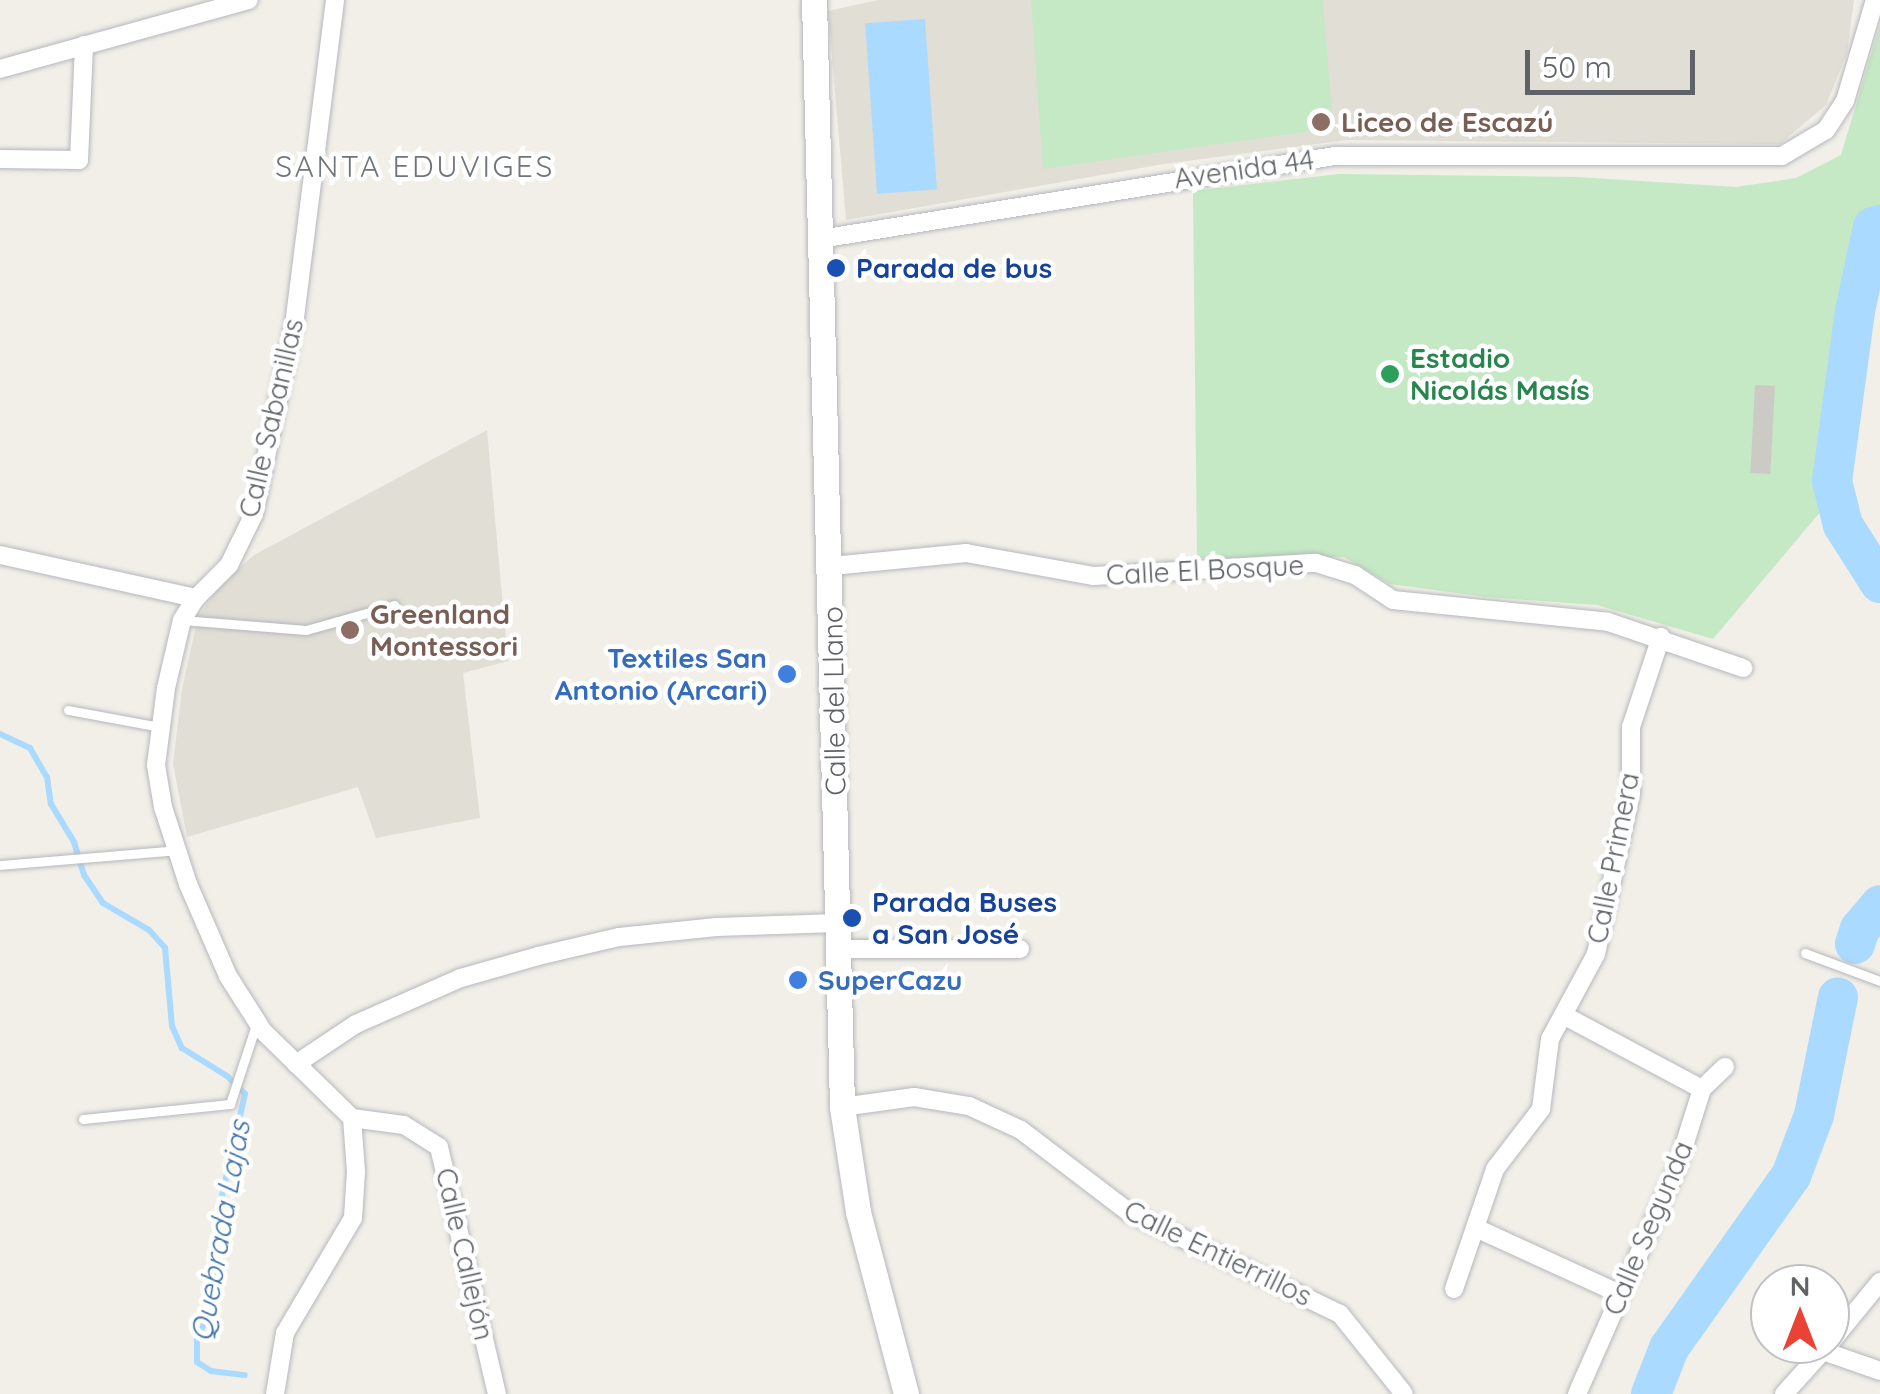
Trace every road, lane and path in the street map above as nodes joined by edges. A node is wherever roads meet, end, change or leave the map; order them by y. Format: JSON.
{"nodes":[{"id":1,"x":249,"y":0,"type":"edge"},
{"id":2,"x":335,"y":0,"type":"edge"},
{"id":3,"x":814,"y":0,"type":"edge"},
{"id":4,"x":1875,"y":0,"type":"edge"},
{"id":5,"x":84,"y":46,"type":"junction"},
{"id":6,"x":0,"y":69,"type":"edge"},
{"id":7,"x":0,"y":159,"type":"edge"},
{"id":8,"x":820,"y":239,"type":"junction"},
{"id":9,"x":0,"y":555,"type":"edge"},
{"id":10,"x":832,"y":566,"type":"junction"},
{"id":11,"x":196,"y":598,"type":"junction"},
{"id":12,"x":396,"y":605,"type":"dead end"},
{"id":13,"x":182,"y":620,"type":"junction"},
{"id":14,"x":1661,"y":637,"type":"junction"},
{"id":15,"x":1743,"y":668,"type":"dead end"},
{"id":16,"x":68,"y":710,"type":"dead end"},
{"id":17,"x":160,"y":727,"type":"junction"},
{"id":18,"x":177,"y":850,"type":"junction"},
{"id":19,"x":0,"y":865,"type":"edge"},
{"id":20,"x":839,"y":936,"type":"junction"},
{"id":21,"x":1020,"y":949,"type":"dead end"},
{"id":22,"x":1806,"y":952,"type":"dead end"},
{"id":23,"x":1880,"y":981,"type":"edge"},
{"id":24,"x":1565,"y":1016,"type":"junction"},
{"id":25,"x":257,"y":1023,"type":"junction"},
{"id":26,"x":296,"y":1064,"type":"junction"},
{"id":27,"x":1724,"y":1067,"type":"dead end"},
{"id":28,"x":1702,"y":1089,"type":"junction"},
{"id":29,"x":842,"y":1107,"type":"junction"},
{"id":30,"x":352,"y":1118,"type":"junction"},
{"id":31,"x":83,"y":1119,"type":"dead end"},
{"id":32,"x":1478,"y":1229,"type":"junction"},
{"id":33,"x":1880,"y":1282,"type":"edge"},
{"id":34,"x":1454,"y":1289,"type":"dead end"},
{"id":35,"x":1620,"y":1294,"type":"junction"},
{"id":36,"x":1850,"y":1318,"type":"edge"},
{"id":37,"x":1850,"y":1356,"type":"edge"},
{"id":38,"x":1811,"y":1364,"type":"edge"},
{"id":39,"x":1880,"y":1370,"type":"edge"},
{"id":40,"x":275,"y":1394,"type":"edge"},
{"id":41,"x":497,"y":1394,"type":"edge"},
{"id":42,"x":906,"y":1394,"type":"edge"},
{"id":43,"x":1404,"y":1394,"type":"edge"},
{"id":44,"x":1577,"y":1394,"type":"edge"},
{"id":45,"x":1784,"y":1394,"type":"edge"}],
"edges":[{"from":1,"to":5,"type":"street"},
{"from":2,"to":11,"type":"street","name":"Calle Sabanillas"},
{"from":3,"to":8,"type":"main road","name":"Calle del Llano"},
{"from":4,"to":8,"type":"street","name":"Avenida 44"},
{"from":5,"to":6,"type":"street"},
{"from":5,"to":7,"type":"street"},
{"from":8,"to":10,"type":"main road","name":"Calle del Llano"},
{"from":9,"to":11,"type":"street"},
{"from":10,"to":14,"type":"street","name":"Calle El Bosque"},
{"from":10,"to":20,"type":"main road","name":"Calle del Llano"},
{"from":11,"to":13,"type":"street","name":"Calle Sabanillas"},
{"from":12,"to":13,"type":"lane"},
{"from":13,"to":17,"type":"street","name":"Calle Sabanillas"},
{"from":14,"to":15,"type":"street","name":"Calle El Bosque"},
{"from":14,"to":24,"type":"street","name":"Calle Primera"},
{"from":16,"to":17,"type":"lane"},
{"from":17,"to":18,"type":"street","name":"Calle Sabanillas"},
{"from":18,"to":19,"type":"lane"},
{"from":18,"to":25,"type":"street","name":"Calle Sabanillas"},
{"from":20,"to":21,"type":"street"},
{"from":20,"to":26,"type":"street"},
{"from":20,"to":29,"type":"main road","name":"Calle del Llano"},
{"from":22,"to":23,"type":"lane"},
{"from":24,"to":28,"type":"street"},
{"from":24,"to":32,"type":"street","name":"Calle Primera"},
{"from":25,"to":26,"type":"street","name":"Calle Sabanillas"},
{"from":25,"to":31,"type":"lane"},
{"from":26,"to":30,"type":"street","name":"Calle Sabanillas"},
{"from":27,"to":28,"type":"street","name":"Calle Segunda"},
{"from":28,"to":35,"type":"street","name":"Calle Segunda"},
{"from":29,"to":42,"type":"main road","name":"Calle del Llano"},
{"from":29,"to":43,"type":"street","name":"Calle Entierrillos"},
{"from":30,"to":40,"type":"street"},
{"from":30,"to":41,"type":"street","name":"Calle Callejón"},
{"from":32,"to":34,"type":"street","name":"Calle Primera"},
{"from":32,"to":35,"type":"street"},
{"from":33,"to":36,"type":"street"},
{"from":35,"to":44,"type":"street","name":"Calle Segunda"},
{"from":37,"to":39,"type":"street"},
{"from":38,"to":45,"type":"street"}]}
